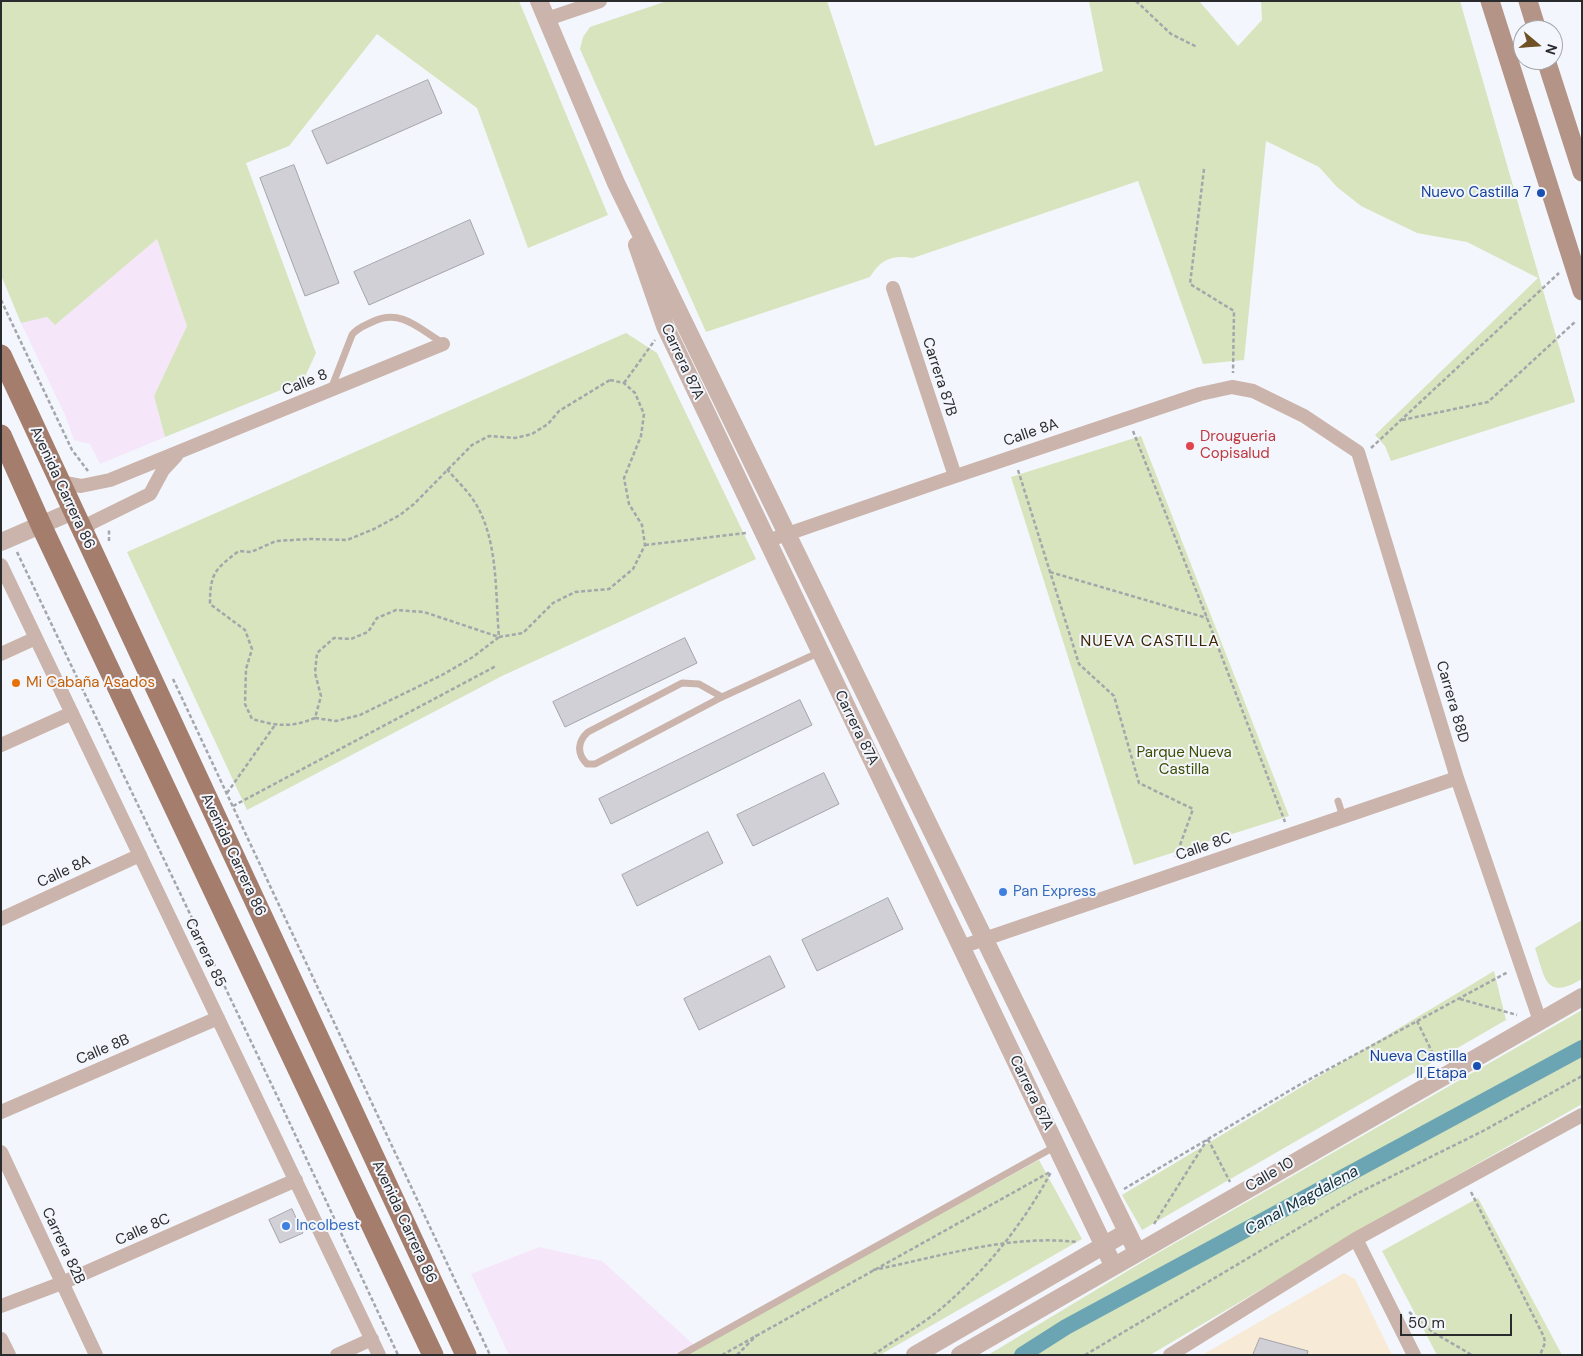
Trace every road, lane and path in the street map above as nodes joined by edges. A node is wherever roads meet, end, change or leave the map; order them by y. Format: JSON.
{"nodes":[{"id":1,"x":539,"y":1,"type":"edge"},
{"id":2,"x":600,"y":1,"type":"edge"},
{"id":3,"x":1136,"y":1,"type":"edge"},
{"id":4,"x":1490,"y":1,"type":"edge"},
{"id":5,"x":1528,"y":1,"type":"edge"},
{"id":6,"x":547,"y":19,"type":"junction"},
{"id":7,"x":1534,"y":20,"type":"edge"},
{"id":8,"x":1197,"y":47,"type":"dead end"},
{"id":9,"x":1549,"y":70,"type":"edge"},
{"id":10,"x":1204,"y":169,"type":"dead end"},
{"id":11,"x":1582,"y":172,"type":"edge"},
{"id":12,"x":616,"y":183,"type":"junction"},
{"id":13,"x":1560,"y":272,"type":"dead end"},
{"id":14,"x":892,"y":288,"type":"dead end"},
{"id":15,"x":1582,"y":291,"type":"edge"},
{"id":16,"x":1,"y":300,"type":"edge"},
{"id":17,"x":1576,"y":321,"type":"dead end"},
{"id":18,"x":665,"y":326,"type":"junction"},
{"id":19,"x":443,"y":344,"type":"joint"},
{"id":20,"x":1,"y":355,"type":"edge"},
{"id":21,"x":624,"y":383,"type":"junction"},
{"id":22,"x":1232,"y":387,"type":"junction"},
{"id":23,"x":331,"y":390,"type":"junction"},
{"id":24,"x":1304,"y":416,"type":"joint"},
{"id":25,"x":1128,"y":418,"type":"junction"},
{"id":26,"x":1400,"y":421,"type":"junction"},
{"id":27,"x":1,"y":435,"type":"edge"},
{"id":28,"x":1372,"y":447,"type":"dead end"},
{"id":29,"x":180,"y":452,"type":"junction"},
{"id":30,"x":1013,"y":456,"type":"junction"},
{"id":31,"x":447,"y":469,"type":"junction"},
{"id":32,"x":955,"y":476,"type":"junction"},
{"id":33,"x":60,"y":482,"type":"junction"},
{"id":34,"x":94,"y":484,"type":"junction"},
{"id":35,"x":73,"y":511,"type":"junction"},
{"id":36,"x":108,"y":514,"type":"junction"},
{"id":37,"x":41,"y":525,"type":"junction"},
{"id":38,"x":83,"y":533,"type":"junction"},
{"id":39,"x":788,"y":533,"type":"junction"},
{"id":40,"x":765,"y":536,"type":"junction"},
{"id":41,"x":6,"y":540,"type":"edge"},
{"id":42,"x":645,"y":545,"type":"junction"},
{"id":43,"x":112,"y":548,"type":"dead end"},
{"id":44,"x":1,"y":565,"type":"edge"},
{"id":45,"x":1050,"y":572,"type":"junction"},
{"id":46,"x":1207,"y":618,"type":"junction"},
{"id":47,"x":499,"y":637,"type":"junction"},
{"id":48,"x":36,"y":638,"type":"junction"},
{"id":49,"x":820,"y":652,"type":"junction"},
{"id":50,"x":1,"y":654,"type":"edge"},
{"id":51,"x":496,"y":666,"type":"dead end"},
{"id":52,"x":172,"y":676,"type":"dead end"},
{"id":53,"x":722,"y":697,"type":"junction"},
{"id":54,"x":72,"y":713,"type":"junction"},
{"id":55,"x":315,"y":718,"type":"junction"},
{"id":56,"x":275,"y":725,"type":"junction"},
{"id":57,"x":1,"y":745,"type":"edge"},
{"id":58,"x":1457,"y":778,"type":"junction"},
{"id":59,"x":227,"y":793,"type":"junction"},
{"id":60,"x":1338,"y":801,"type":"dead end"},
{"id":61,"x":233,"y":806,"type":"junction"},
{"id":62,"x":1343,"y":817,"type":"junction"},
{"id":63,"x":1290,"y":835,"type":"junction"},
{"id":64,"x":140,"y":855,"type":"junction"},
{"id":65,"x":1169,"y":876,"type":"junction"},
{"id":66,"x":1,"y":919,"type":"edge"},
{"id":67,"x":985,"y":939,"type":"junction"},
{"id":68,"x":961,"y":947,"type":"junction"},
{"id":69,"x":1521,"y":965,"type":"junction"},
{"id":70,"x":1582,"y":997,"type":"edge"},
{"id":71,"x":1458,"y":999,"type":"junction"},
{"id":72,"x":218,"y":1018,"type":"junction"},
{"id":73,"x":1417,"y":1021,"type":"junction"},
{"id":74,"x":1540,"y":1021,"type":"junction"},
{"id":75,"x":1444,"y":1076,"type":"junction"},
{"id":76,"x":1582,"y":1076,"type":"edge"},
{"id":77,"x":1,"y":1112,"type":"edge"},
{"id":78,"x":1582,"y":1115,"type":"edge"},
{"id":79,"x":1208,"y":1139,"type":"junction"},
{"id":80,"x":1056,"y":1146,"type":"junction"},
{"id":81,"x":1,"y":1152,"type":"edge"},
{"id":82,"x":1465,"y":1179,"type":"junction"},
{"id":83,"x":296,"y":1180,"type":"junction"},
{"id":84,"x":1236,"y":1195,"type":"junction"},
{"id":85,"x":1110,"y":1198,"type":"junction"},
{"id":86,"x":1152,"y":1228,"type":"dead end"},
{"id":87,"x":1127,"y":1232,"type":"junction"},
{"id":88,"x":1356,"y":1239,"type":"junction"},
{"id":89,"x":1005,"y":1244,"type":"junction"},
{"id":90,"x":1103,"y":1245,"type":"junction"},
{"id":91,"x":1137,"y":1252,"type":"junction"},
{"id":92,"x":1113,"y":1265,"type":"junction"},
{"id":93,"x":870,"y":1271,"type":"junction"},
{"id":94,"x":62,"y":1283,"type":"junction"},
{"id":95,"x":1,"y":1306,"type":"edge"},
{"id":96,"x":1405,"y":1308,"type":"dead end"},
{"id":97,"x":762,"y":1331,"type":"junction"},
{"id":98,"x":1,"y":1339,"type":"edge"},
{"id":99,"x":372,"y":1339,"type":"junction"},
{"id":100,"x":8,"y":1355,"type":"edge"},
{"id":101,"x":96,"y":1355,"type":"edge"},
{"id":102,"x":337,"y":1355,"type":"edge"},
{"id":103,"x":379,"y":1355,"type":"edge"},
{"id":104,"x":398,"y":1355,"type":"edge"},
{"id":105,"x":433,"y":1355,"type":"edge"},
{"id":106,"x":466,"y":1355,"type":"edge"},
{"id":107,"x":490,"y":1355,"type":"edge"},
{"id":108,"x":681,"y":1355,"type":"edge"},
{"id":109,"x":722,"y":1355,"type":"edge"},
{"id":110,"x":737,"y":1355,"type":"edge"},
{"id":111,"x":873,"y":1355,"type":"edge"},
{"id":112,"x":915,"y":1355,"type":"edge"},
{"id":113,"x":960,"y":1355,"type":"edge"},
{"id":114,"x":1085,"y":1355,"type":"edge"},
{"id":115,"x":1170,"y":1355,"type":"edge"},
{"id":116,"x":1414,"y":1355,"type":"edge"},
{"id":117,"x":1472,"y":1355,"type":"edge"},
{"id":118,"x":1540,"y":1355,"type":"edge"}],
"edges":[{"from":1,"to":6,"type":"street","name":"Carrera 87A"},
{"from":2,"to":6,"type":"street"},
{"from":3,"to":8,"type":"path"},
{"from":4,"to":15,"type":"main road"},
{"from":5,"to":7,"type":"main road"},
{"from":6,"to":12,"type":"street","name":"Carrera 87A"},
{"from":9,"to":11,"type":"main road"},
{"from":10,"to":22,"type":"path"},
{"from":12,"to":18,"type":"street","name":"Carrera 87A"},
{"from":12,"to":39,"type":"street","name":"Carrera 87A"},
{"from":13,"to":26,"type":"path"},
{"from":14,"to":32,"type":"street","name":"Carrera 87B"},
{"from":16,"to":34,"type":"path"},
{"from":17,"to":26,"type":"path"},
{"from":18,"to":21,"type":"path"},
{"from":18,"to":40,"type":"street","name":"Carrera 87A"},
{"from":19,"to":23,"type":"street","name":"Calle 8"},
{"from":19,"to":23,"type":"lane"},
{"from":20,"to":33,"type":"main road","name":"Avenida Carrera 86"},
{"from":21,"to":31,"type":"path"},
{"from":21,"to":42,"type":"path"},
{"from":22,"to":24,"type":"street","name":"Calle 8A"},
{"from":22,"to":25,"type":"street","name":"Calle 8A"},
{"from":23,"to":29,"type":"street","name":"Calle 8"},
{"from":24,"to":58,"type":"street","name":"Carrera 88D"},
{"from":25,"to":30,"type":"street","name":"Calle 8A"},
{"from":25,"to":46,"type":"path"},
{"from":26,"to":28,"type":"path"},
{"from":27,"to":37,"type":"main road","name":"Avenida Carrera 86"},
{"from":29,"to":34,"type":"street","name":"Calle 8"},
{"from":29,"to":36,"type":"street","name":"Calle 8"},
{"from":30,"to":32,"type":"street","name":"Calle 8A"},
{"from":30,"to":45,"type":"path"},
{"from":31,"to":47,"type":"path"},
{"from":31,"to":56,"type":"path"},
{"from":32,"to":39,"type":"street","name":"Calle 8A"},
{"from":33,"to":34,"type":"street","name":"Calle 8"},
{"from":33,"to":35,"type":"main road","name":"Avenida Carrera 86"},
{"from":35,"to":37,"type":"street"},
{"from":35,"to":38,"type":"main road","name":"Avenida Carrera 86"},
{"from":36,"to":38,"type":"street","name":"Calle 8"},
{"from":36,"to":43,"type":"path"},
{"from":37,"to":41,"type":"street"},
{"from":37,"to":105,"type":"main road","name":"Avenida Carrera 86"},
{"from":38,"to":106,"type":"main road","name":"Avenida Carrera 86"},
{"from":39,"to":40,"type":"street","name":"Calle 8A"},
{"from":39,"to":67,"type":"street","name":"Carrera 87A"},
{"from":40,"to":42,"type":"path"},
{"from":40,"to":49,"type":"street","name":"Carrera 87A"},
{"from":41,"to":104,"type":"path"},
{"from":42,"to":47,"type":"path"},
{"from":44,"to":48,"type":"street","name":"Carrera 85"},
{"from":45,"to":46,"type":"path"},
{"from":45,"to":65,"type":"path"},
{"from":46,"to":63,"type":"path"},
{"from":47,"to":55,"type":"path"},
{"from":47,"to":55,"type":"path"},
{"from":48,"to":50,"type":"street"},
{"from":48,"to":54,"type":"street","name":"Carrera 85"},
{"from":49,"to":53,"type":"lane"},
{"from":49,"to":68,"type":"street","name":"Carrera 87A"},
{"from":51,"to":61,"type":"path"},
{"from":52,"to":59,"type":"path"},
{"from":53,"to":53,"type":"lane"},
{"from":54,"to":57,"type":"street"},
{"from":54,"to":64,"type":"street","name":"Carrera 85"},
{"from":55,"to":56,"type":"path"},
{"from":56,"to":59,"type":"path"},
{"from":58,"to":62,"type":"street","name":"Calle 8C"},
{"from":58,"to":69,"type":"street","name":"Carrera 88D"},
{"from":59,"to":61,"type":"path"},
{"from":60,"to":62,"type":"lane"},
{"from":61,"to":107,"type":"path"},
{"from":62,"to":63,"type":"street","name":"Calle 8C"},
{"from":63,"to":65,"type":"street","name":"Calle 8C"},
{"from":64,"to":66,"type":"street","name":"Calle 8A"},
{"from":64,"to":72,"type":"street","name":"Carrera 85"},
{"from":65,"to":67,"type":"street","name":"Calle 8C"},
{"from":67,"to":68,"type":"street","name":"Calle 8C"},
{"from":67,"to":85,"type":"street","name":"Carrera 87A"},
{"from":68,"to":80,"type":"street","name":"Carrera 87A"},
{"from":69,"to":71,"type":"path"},
{"from":69,"to":74,"type":"street","name":"Carrera 88D"},
{"from":70,"to":74,"type":"street","name":"Calle 10"},
{"from":71,"to":73,"type":"path"},
{"from":71,"to":74,"type":"path"},
{"from":72,"to":77,"type":"street","name":"Calle 8B"},
{"from":72,"to":83,"type":"street","name":"Carrera 85"},
{"from":73,"to":75,"type":"path"},
{"from":73,"to":79,"type":"path"},
{"from":74,"to":75,"type":"street","name":"Calle 10"},
{"from":75,"to":84,"type":"street","name":"Calle 10"},
{"from":76,"to":114,"type":"path"},
{"from":78,"to":82,"type":"street"},
{"from":79,"to":84,"type":"path"},
{"from":79,"to":85,"type":"path"},
{"from":79,"to":86,"type":"path"},
{"from":80,"to":90,"type":"street","name":"Carrera 87A"},
{"from":80,"to":108,"type":"lane"},
{"from":81,"to":94,"type":"street","name":"Carrera 82B"},
{"from":82,"to":88,"type":"street"},
{"from":82,"to":118,"type":"path"},
{"from":83,"to":94,"type":"street","name":"Calle 8C"},
{"from":83,"to":99,"type":"street","name":"Carrera 85"},
{"from":84,"to":91,"type":"street","name":"Calle 10"},
{"from":85,"to":87,"type":"street","name":"Carrera 87A"},
{"from":87,"to":90,"type":"street"},
{"from":87,"to":91,"type":"street","name":"Carrera 87A"},
{"from":88,"to":115,"type":"street"},
{"from":88,"to":116,"type":"street"},
{"from":89,"to":90,"type":"path"},
{"from":89,"to":93,"type":"path"},
{"from":89,"to":93,"type":"path"},
{"from":89,"to":111,"type":"path"},
{"from":90,"to":92,"type":"street","name":"Carrera 87A"},
{"from":90,"to":112,"type":"street"},
{"from":91,"to":92,"type":"street","name":"Calle 10"},
{"from":92,"to":113,"type":"street","name":"Calle 10"},
{"from":93,"to":97,"type":"path"},
{"from":94,"to":95,"type":"street","name":"Calle 8C"},
{"from":94,"to":101,"type":"street","name":"Carrera 82B"},
{"from":96,"to":117,"type":"path"},
{"from":97,"to":109,"type":"path"},
{"from":97,"to":110,"type":"path"},
{"from":98,"to":100,"type":"street"},
{"from":99,"to":102,"type":"street"},
{"from":99,"to":103,"type":"street","name":"Carrera 85"}]}
